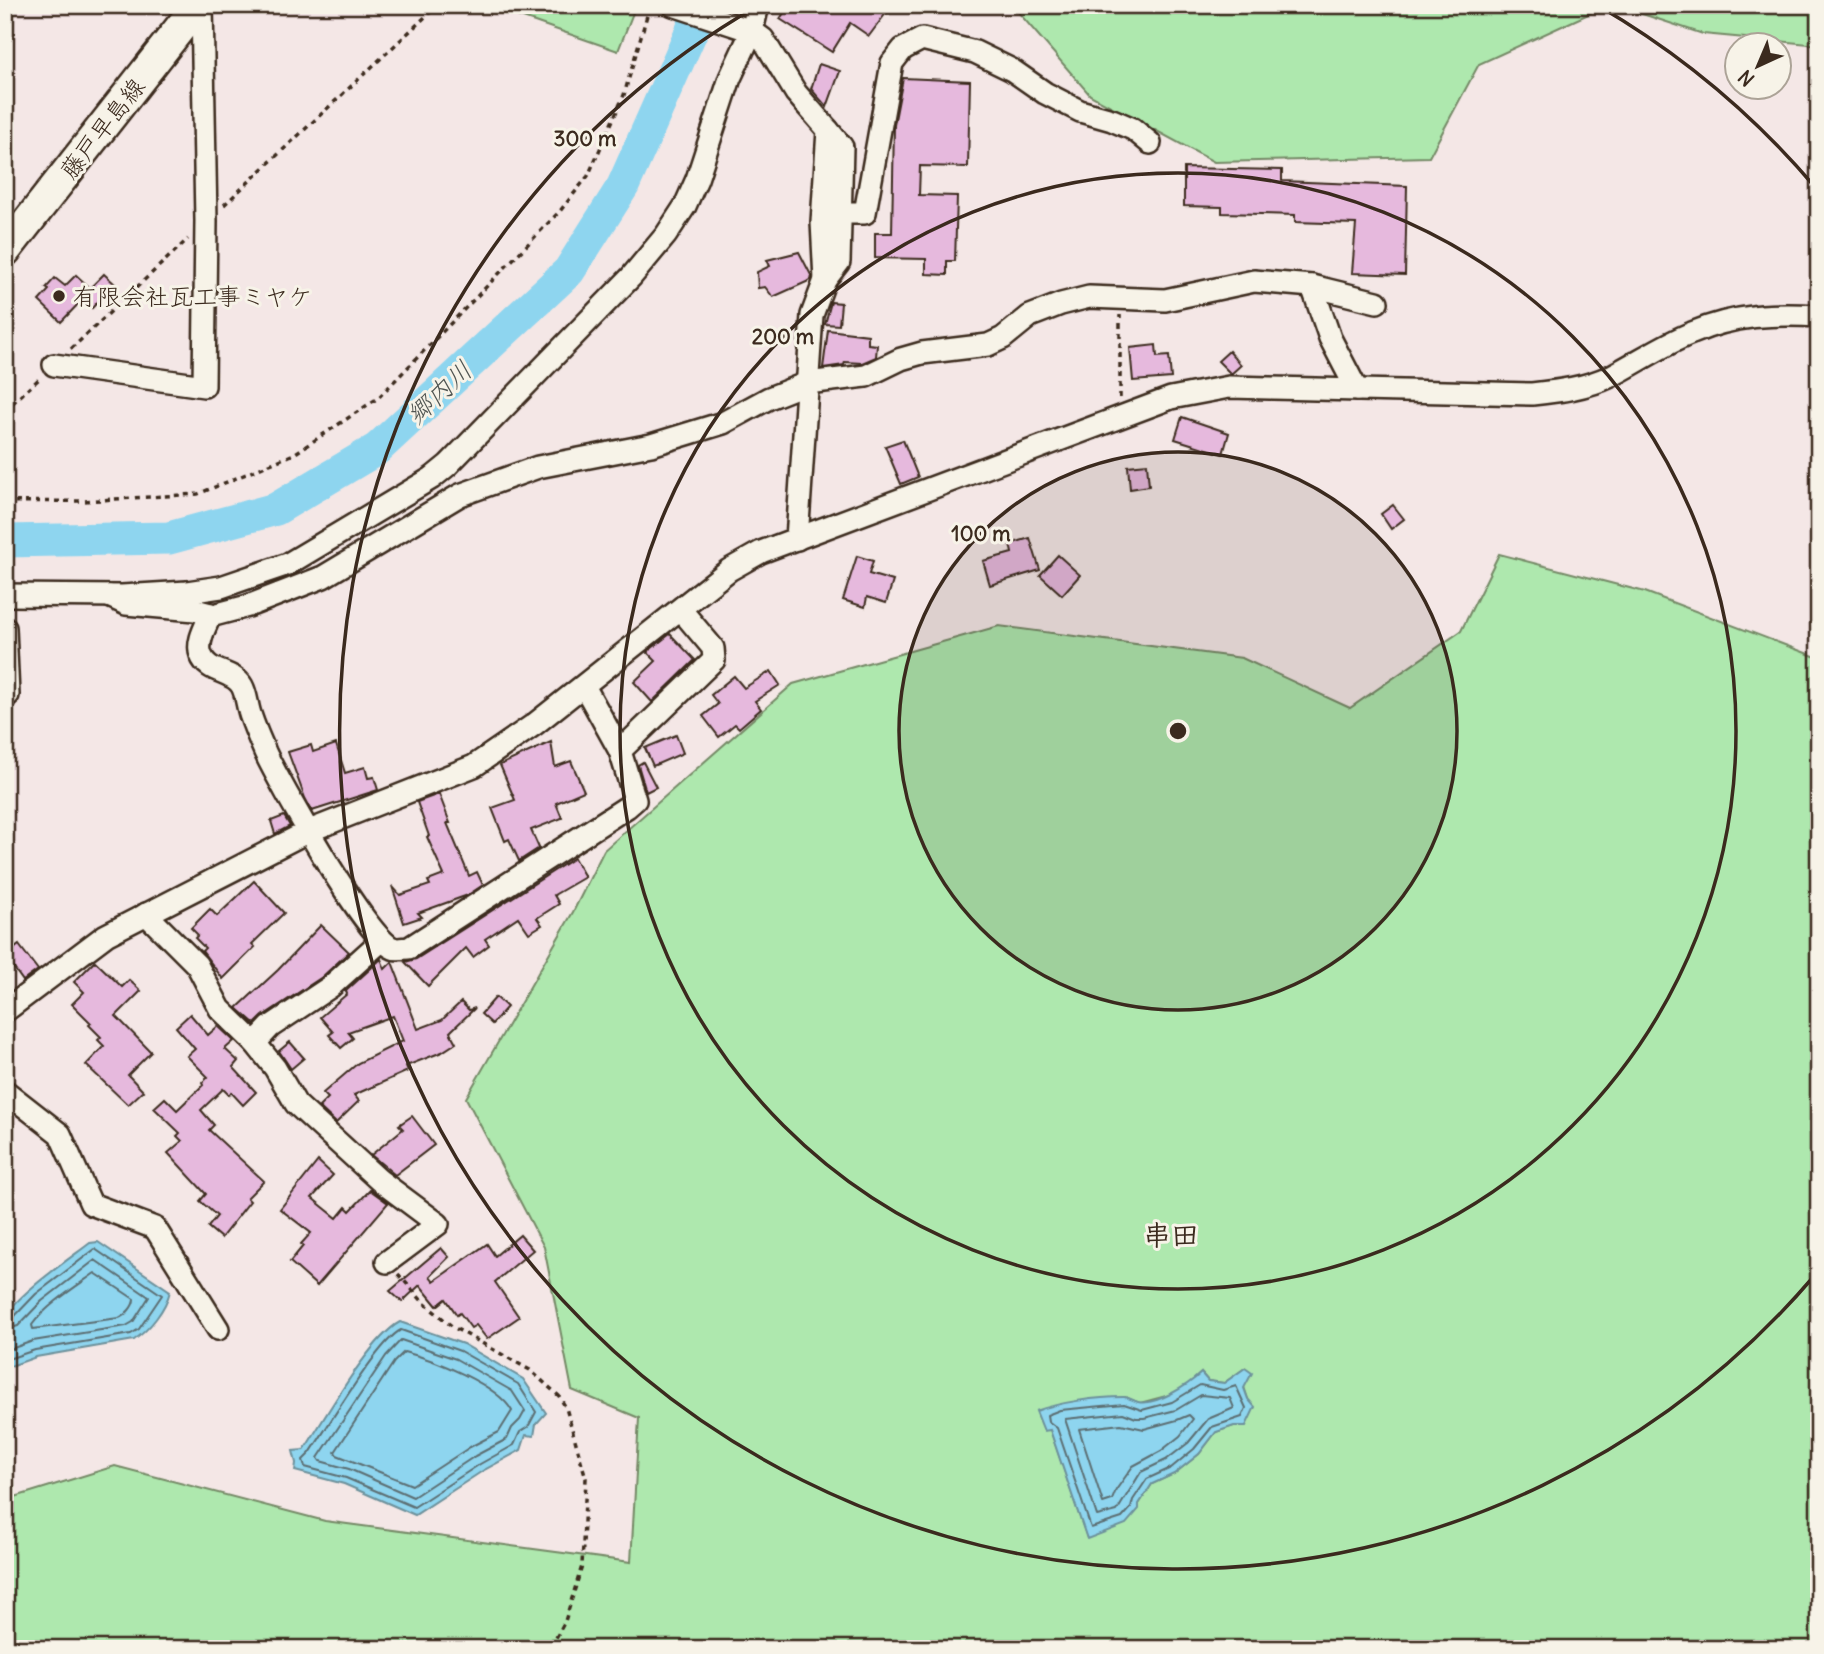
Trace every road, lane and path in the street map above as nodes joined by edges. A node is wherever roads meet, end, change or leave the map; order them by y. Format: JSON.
{"nodes":[{"id":1,"x":200,"y":5,"type":"edge"},
{"id":2,"x":650,"y":5,"type":"edge"},
{"id":3,"x":673,"y":5,"type":"edge"},
{"id":4,"x":758,"y":5,"type":"edge"},
{"id":5,"x":748,"y":30,"type":"junction"},
{"id":6,"x":828,"y":130,"type":"junction"},
{"id":7,"x":1150,"y":143,"type":"dead end"},
{"id":8,"x":840,"y":213,"type":"junction"},
{"id":9,"x":5,"y":251,"type":"edge"},
{"id":10,"x":825,"y":280,"type":"junction"},
{"id":11,"x":1312,"y":286,"type":"junction"},
{"id":12,"x":1124,"y":298,"type":"junction"},
{"id":13,"x":1377,"y":302,"type":"dead end"},
{"id":14,"x":1819,"y":316,"type":"edge"},
{"id":15,"x":54,"y":365,"type":"dead end"},
{"id":16,"x":807,"y":383,"type":"junction"},
{"id":17,"x":1357,"y":390,"type":"junction"},
{"id":18,"x":1119,"y":418,"type":"junction"},
{"id":19,"x":5,"y":502,"type":"edge"},
{"id":20,"x":797,"y":539,"type":"junction"},
{"id":21,"x":5,"y":595,"type":"edge"},
{"id":22,"x":109,"y":596,"type":"junction"},
{"id":23,"x":681,"y":610,"type":"junction"},
{"id":24,"x":211,"y":614,"type":"junction"},
{"id":25,"x":5,"y":628,"type":"edge"},
{"id":26,"x":584,"y":686,"type":"junction"},
{"id":27,"x":8,"y":695,"type":"dead end"},
{"id":28,"x":620,"y":751,"type":"junction"},
{"id":29,"x":309,"y":831,"type":"junction"},
{"id":30,"x":146,"y":914,"type":"junction"},
{"id":31,"x":381,"y":941,"type":"junction"},
{"id":32,"x":5,"y":1011,"type":"edge"},
{"id":33,"x":254,"y":1043,"type":"junction"},
{"id":34,"x":5,"y":1091,"type":"edge"},
{"id":35,"x":387,"y":1262,"type":"joint"},
{"id":36,"x":218,"y":1329,"type":"dead end"},
{"id":37,"x":550,"y":1649,"type":"edge"}],
"edges":[{"from":1,"to":9,"type":"main road","name":"藤戸早島線"},
{"from":1,"to":15,"type":"street"},
{"from":2,"to":19,"type":"path"},
{"from":3,"to":5,"type":"street"},
{"from":4,"to":5,"type":"street"},
{"from":5,"to":6,"type":"street"},
{"from":5,"to":22,"type":"street"},
{"from":6,"to":8,"type":"street"},
{"from":6,"to":10,"type":"street"},
{"from":7,"to":8,"type":"street"},
{"from":8,"to":10,"type":"street"},
{"from":10,"to":16,"type":"street"},
{"from":11,"to":12,"type":"street"},
{"from":11,"to":13,"type":"street"},
{"from":11,"to":17,"type":"street"},
{"from":12,"to":16,"type":"street"},
{"from":12,"to":18,"type":"path"},
{"from":14,"to":17,"type":"street"},
{"from":16,"to":20,"type":"street"},
{"from":16,"to":24,"type":"street"},
{"from":17,"to":18,"type":"street"},
{"from":18,"to":20,"type":"street"},
{"from":20,"to":23,"type":"street"},
{"from":21,"to":22,"type":"street"},
{"from":22,"to":24,"type":"street"},
{"from":23,"to":26,"type":"street"},
{"from":23,"to":28,"type":"street"},
{"from":24,"to":29,"type":"street"},
{"from":25,"to":27,"type":"street"},
{"from":26,"to":28,"type":"street"},
{"from":26,"to":29,"type":"street"},
{"from":28,"to":31,"type":"street"},
{"from":29,"to":30,"type":"street"},
{"from":29,"to":31,"type":"street"},
{"from":30,"to":32,"type":"street"},
{"from":30,"to":33,"type":"street"},
{"from":31,"to":33,"type":"street"},
{"from":33,"to":35,"type":"street"},
{"from":34,"to":36,"type":"street"},
{"from":35,"to":37,"type":"path"}]}
